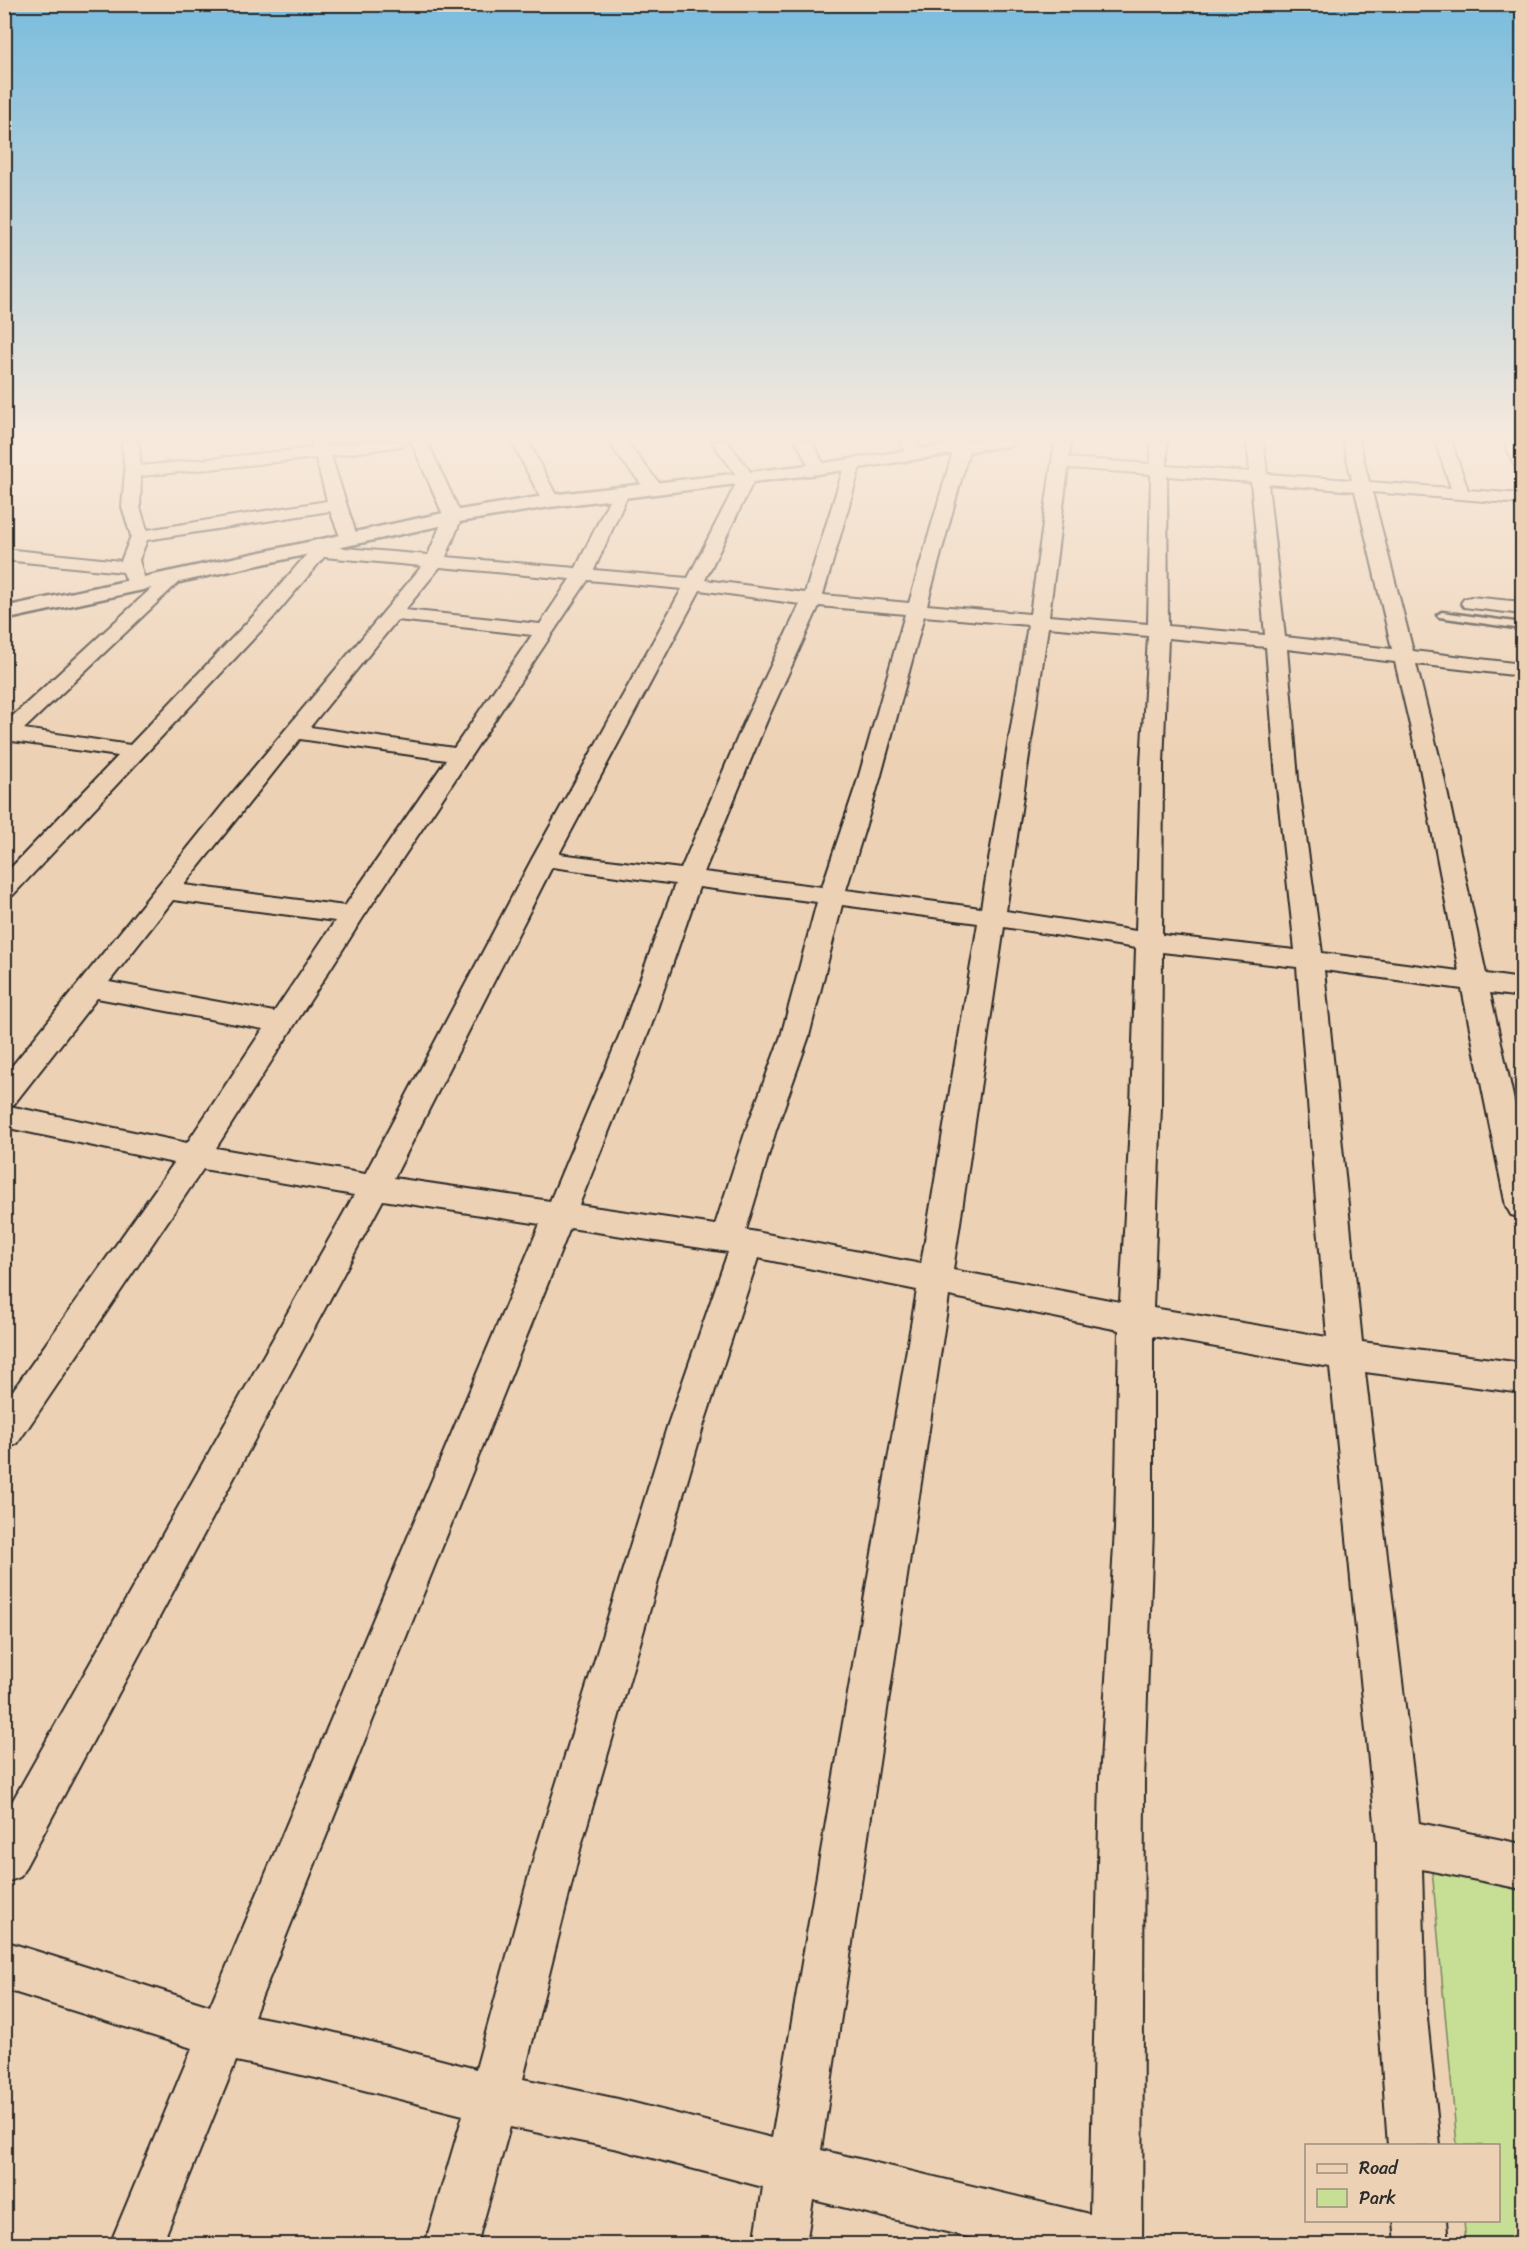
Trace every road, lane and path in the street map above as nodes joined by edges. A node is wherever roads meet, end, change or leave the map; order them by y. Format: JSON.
{"nodes":[{"id":1,"x":134,"y":546,"type":"edge"},
{"id":2,"x":329,"y":546,"type":"edge"},
{"id":3,"x":441,"y":546,"type":"edge"},
{"id":4,"x":596,"y":546,"type":"edge"},
{"id":5,"x":713,"y":546,"type":"edge"},
{"id":6,"x":828,"y":546,"type":"edge"},
{"id":7,"x":933,"y":546,"type":"edge"},
{"id":8,"x":1048,"y":546,"type":"edge"},
{"id":9,"x":1158,"y":546,"type":"edge"},
{"id":10,"x":1266,"y":546,"type":"edge"},
{"id":11,"x":1377,"y":546,"type":"edge"},
{"id":12,"x":322,"y":548,"type":"junction"},
{"id":13,"x":4,"y":554,"type":"edge"},
{"id":14,"x":435,"y":561,"type":"junction"},
{"id":15,"x":129,"y":567,"type":"junction"},
{"id":16,"x":583,"y":574,"type":"junction"},
{"id":17,"x":175,"y":578,"type":"junction"},
{"id":18,"x":694,"y":584,"type":"junction"},
{"id":19,"x":137,"y":585,"type":"junction"},
{"id":20,"x":812,"y":600,"type":"junction"},
{"id":21,"x":1471,"y":603,"type":"dead end"},
{"id":22,"x":1522,"y":608,"type":"edge"},
{"id":23,"x":917,"y":609,"type":"junction"},
{"id":24,"x":391,"y":614,"type":"junction"},
{"id":25,"x":7,"y":615,"type":"edge"},
{"id":26,"x":1442,"y":615,"type":"dead end"},
{"id":27,"x":1038,"y":621,"type":"junction"},
{"id":28,"x":1522,"y":626,"type":"edge"},
{"id":29,"x":544,"y":630,"type":"junction"},
{"id":30,"x":1158,"y":632,"type":"junction"},
{"id":31,"x":1276,"y":642,"type":"junction"},
{"id":32,"x":1404,"y":656,"type":"junction"},
{"id":33,"x":1522,"y":670,"type":"edge"},
{"id":34,"x":295,"y":732,"type":"junction"},
{"id":35,"x":5,"y":734,"type":"edge"},
{"id":36,"x":135,"y":752,"type":"junction"},
{"id":37,"x":459,"y":754,"type":"junction"},
{"id":38,"x":544,"y":859,"type":"junction"},
{"id":39,"x":689,"y":879,"type":"junction"},
{"id":40,"x":4,"y":890,"type":"edge"},
{"id":41,"x":166,"y":891,"type":"junction"},
{"id":42,"x":831,"y":898,"type":"junction"},
{"id":43,"x":352,"y":915,"type":"junction"},
{"id":44,"x":991,"y":917,"type":"junction"},
{"id":45,"x":1150,"y":942,"type":"junction"},
{"id":46,"x":1310,"y":960,"type":"junction"},
{"id":47,"x":1476,"y":981,"type":"junction"},
{"id":48,"x":92,"y":988,"type":"junction"},
{"id":49,"x":1522,"y":988,"type":"edge"},
{"id":50,"x":281,"y":1023,"type":"junction"},
{"id":51,"x":4,"y":1097,"type":"edge"},
{"id":52,"x":4,"y":1116,"type":"edge"},
{"id":53,"x":195,"y":1156,"type":"junction"},
{"id":54,"x":374,"y":1186,"type":"junction"},
{"id":55,"x":1522,"y":1206,"type":"edge"},
{"id":56,"x":558,"y":1214,"type":"junction"},
{"id":57,"x":737,"y":1241,"type":"junction"},
{"id":58,"x":935,"y":1281,"type":"junction"},
{"id":59,"x":1136,"y":1319,"type":"junction"},
{"id":60,"x":1346,"y":1355,"type":"junction"},
{"id":61,"x":1522,"y":1378,"type":"edge"},
{"id":62,"x":4,"y":1433,"type":"edge"},
{"id":63,"x":1399,"y":1842,"type":"junction"},
{"id":64,"x":4,"y":1861,"type":"edge"},
{"id":65,"x":1522,"y":1866,"type":"edge"},
{"id":66,"x":4,"y":1965,"type":"edge"},
{"id":67,"x":222,"y":2034,"type":"junction"},
{"id":68,"x":493,"y":2098,"type":"junction"},
{"id":69,"x":1413,"y":2144,"type":"edge"},
{"id":70,"x":792,"y":2169,"type":"junction"},
{"id":71,"x":1420,"y":2222,"type":"edge"},
{"id":72,"x":136,"y":2244,"type":"edge"},
{"id":73,"x":451,"y":2244,"type":"edge"},
{"id":74,"x":780,"y":2244,"type":"edge"},
{"id":75,"x":1105,"y":2244,"type":"edge"},
{"id":76,"x":1116,"y":2244,"type":"edge"},
{"id":77,"x":1422,"y":2244,"type":"edge"}],
"edges":[{"from":1,"to":15,"type":"street"},
{"from":2,"to":12,"type":"street"},
{"from":3,"to":14,"type":"street"},
{"from":4,"to":16,"type":"street"},
{"from":5,"to":18,"type":"street"},
{"from":6,"to":20,"type":"street"},
{"from":7,"to":23,"type":"street"},
{"from":8,"to":27,"type":"street"},
{"from":9,"to":30,"type":"street"},
{"from":10,"to":31,"type":"street"},
{"from":11,"to":32,"type":"street"},
{"from":12,"to":14,"type":"street"},
{"from":12,"to":17,"type":"street"},
{"from":12,"to":36,"type":"street"},
{"from":13,"to":15,"type":"street"},
{"from":14,"to":16,"type":"street"},
{"from":14,"to":24,"type":"street"},
{"from":15,"to":19,"type":"street"},
{"from":16,"to":18,"type":"street"},
{"from":16,"to":29,"type":"street"},
{"from":17,"to":19,"type":"street"},
{"from":17,"to":35,"type":"street"},
{"from":18,"to":20,"type":"street"},
{"from":18,"to":38,"type":"street"},
{"from":19,"to":25,"type":"street"},
{"from":20,"to":23,"type":"street"},
{"from":20,"to":39,"type":"street"},
{"from":21,"to":22,"type":"street"},
{"from":23,"to":27,"type":"street"},
{"from":23,"to":42,"type":"street"},
{"from":24,"to":29,"type":"street"},
{"from":24,"to":34,"type":"street"},
{"from":26,"to":28,"type":"lane"},
{"from":27,"to":30,"type":"street"},
{"from":27,"to":44,"type":"street"},
{"from":29,"to":37,"type":"street"},
{"from":30,"to":31,"type":"street"},
{"from":30,"to":45,"type":"street"},
{"from":31,"to":32,"type":"street"},
{"from":31,"to":46,"type":"street"},
{"from":32,"to":33,"type":"street"},
{"from":32,"to":47,"type":"street"},
{"from":34,"to":37,"type":"street"},
{"from":34,"to":41,"type":"street"},
{"from":35,"to":36,"type":"street"},
{"from":36,"to":40,"type":"street"},
{"from":37,"to":43,"type":"street"},
{"from":38,"to":39,"type":"street"},
{"from":38,"to":54,"type":"street"},
{"from":39,"to":42,"type":"street"},
{"from":39,"to":56,"type":"street"},
{"from":41,"to":43,"type":"street"},
{"from":41,"to":48,"type":"street"},
{"from":42,"to":44,"type":"street"},
{"from":42,"to":57,"type":"street"},
{"from":43,"to":50,"type":"street"},
{"from":44,"to":45,"type":"street"},
{"from":44,"to":58,"type":"street"},
{"from":45,"to":46,"type":"street"},
{"from":45,"to":59,"type":"street"},
{"from":46,"to":47,"type":"street"},
{"from":46,"to":60,"type":"street"},
{"from":47,"to":49,"type":"street"},
{"from":47,"to":55,"type":"street"},
{"from":48,"to":50,"type":"street"},
{"from":48,"to":51,"type":"street"},
{"from":50,"to":53,"type":"street"},
{"from":52,"to":53,"type":"street"},
{"from":53,"to":54,"type":"street"},
{"from":53,"to":62,"type":"street"},
{"from":54,"to":56,"type":"street"},
{"from":54,"to":64,"type":"street"},
{"from":56,"to":57,"type":"street"},
{"from":56,"to":67,"type":"street"},
{"from":57,"to":58,"type":"street"},
{"from":57,"to":68,"type":"street"},
{"from":58,"to":59,"type":"street"},
{"from":58,"to":70,"type":"street"},
{"from":59,"to":60,"type":"street"},
{"from":59,"to":76,"type":"street"},
{"from":60,"to":61,"type":"street"},
{"from":60,"to":63,"type":"street"},
{"from":63,"to":65,"type":"street"},
{"from":63,"to":69,"type":"street"},
{"from":66,"to":67,"type":"street"},
{"from":67,"to":68,"type":"street"},
{"from":67,"to":72,"type":"street"},
{"from":68,"to":70,"type":"street"},
{"from":68,"to":73,"type":"street"},
{"from":70,"to":74,"type":"street"},
{"from":70,"to":75,"type":"street"},
{"from":71,"to":77,"type":"street"}]}
